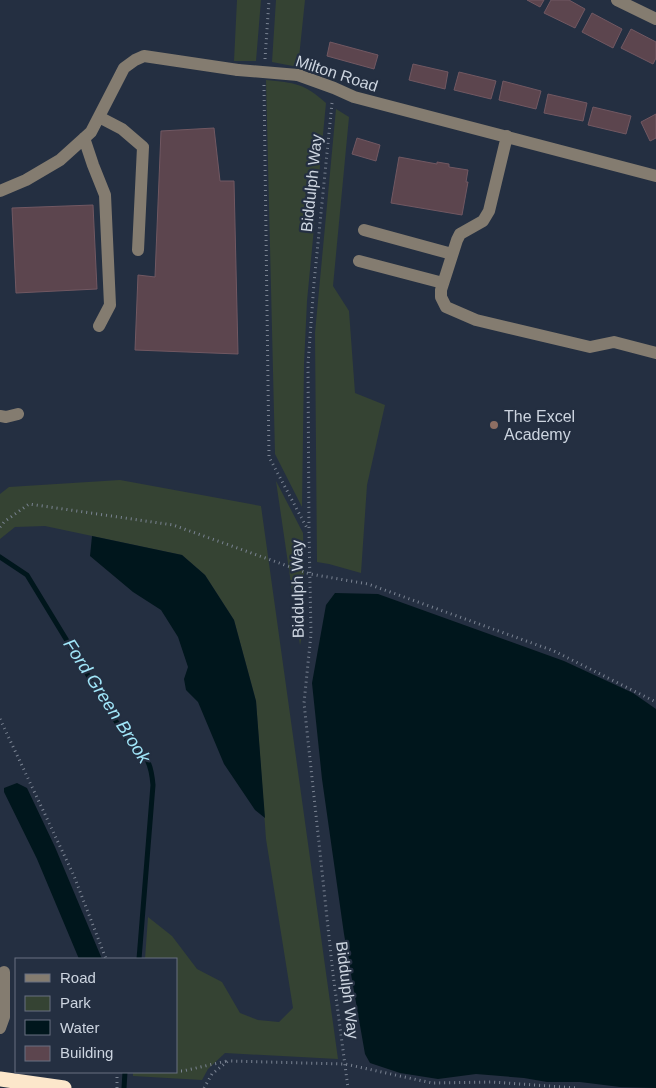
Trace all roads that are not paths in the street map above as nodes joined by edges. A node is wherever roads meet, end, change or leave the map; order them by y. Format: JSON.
{"nodes":[{"id":1,"x":617,"y":0,"type":"edge"},
{"id":2,"x":656,"y":20,"type":"edge"},
{"id":3,"x":99,"y":117,"type":"junction"},
{"id":4,"x":506,"y":136,"type":"junction"},
{"id":5,"x":84,"y":138,"type":"junction"},
{"id":6,"x":656,"y":176,"type":"edge"},
{"id":7,"x":0,"y":191,"type":"edge"},
{"id":8,"x":364,"y":230,"type":"dead end"},
{"id":9,"x":138,"y":250,"type":"dead end"},
{"id":10,"x":452,"y":254,"type":"junction"},
{"id":11,"x":359,"y":262,"type":"dead end"},
{"id":12,"x":443,"y":283,"type":"junction"},
{"id":13,"x":99,"y":326,"type":"dead end"},
{"id":14,"x":656,"y":352,"type":"edge"},
{"id":15,"x":18,"y":414,"type":"dead end"},
{"id":16,"x":0,"y":416,"type":"edge"},
{"id":17,"x":4,"y":972,"type":"dead end"},
{"id":18,"x":0,"y":1028,"type":"edge"},
{"id":19,"x":0,"y":1079,"type":"edge"},
{"id":20,"x":39,"y":1085,"type":"junction"},
{"id":21,"x":20,"y":1088,"type":"edge"},
{"id":22,"x":64,"y":1088,"type":"edge"}],
"edges":[{"from":1,"to":2,"type":"street"},
{"from":3,"to":4,"type":"street","name":"Milton Road","bridge":true},
{"from":3,"to":5,"type":"street","name":"Milton Road"},
{"from":3,"to":9,"type":"street"},
{"from":4,"to":6,"type":"street","name":"Milton Road"},
{"from":4,"to":10,"type":"street"},
{"from":5,"to":7,"type":"street","name":"Milton Road"},
{"from":5,"to":13,"type":"street"},
{"from":8,"to":10,"type":"street"},
{"from":10,"to":12,"type":"street"},
{"from":11,"to":12,"type":"street"},
{"from":12,"to":14,"type":"street"},
{"from":15,"to":16,"type":"street"},
{"from":17,"to":18,"type":"street"},
{"from":19,"to":20,"type":"highway"},
{"from":20,"to":21,"type":"highway"},
{"from":20,"to":22,"type":"highway"}]}
